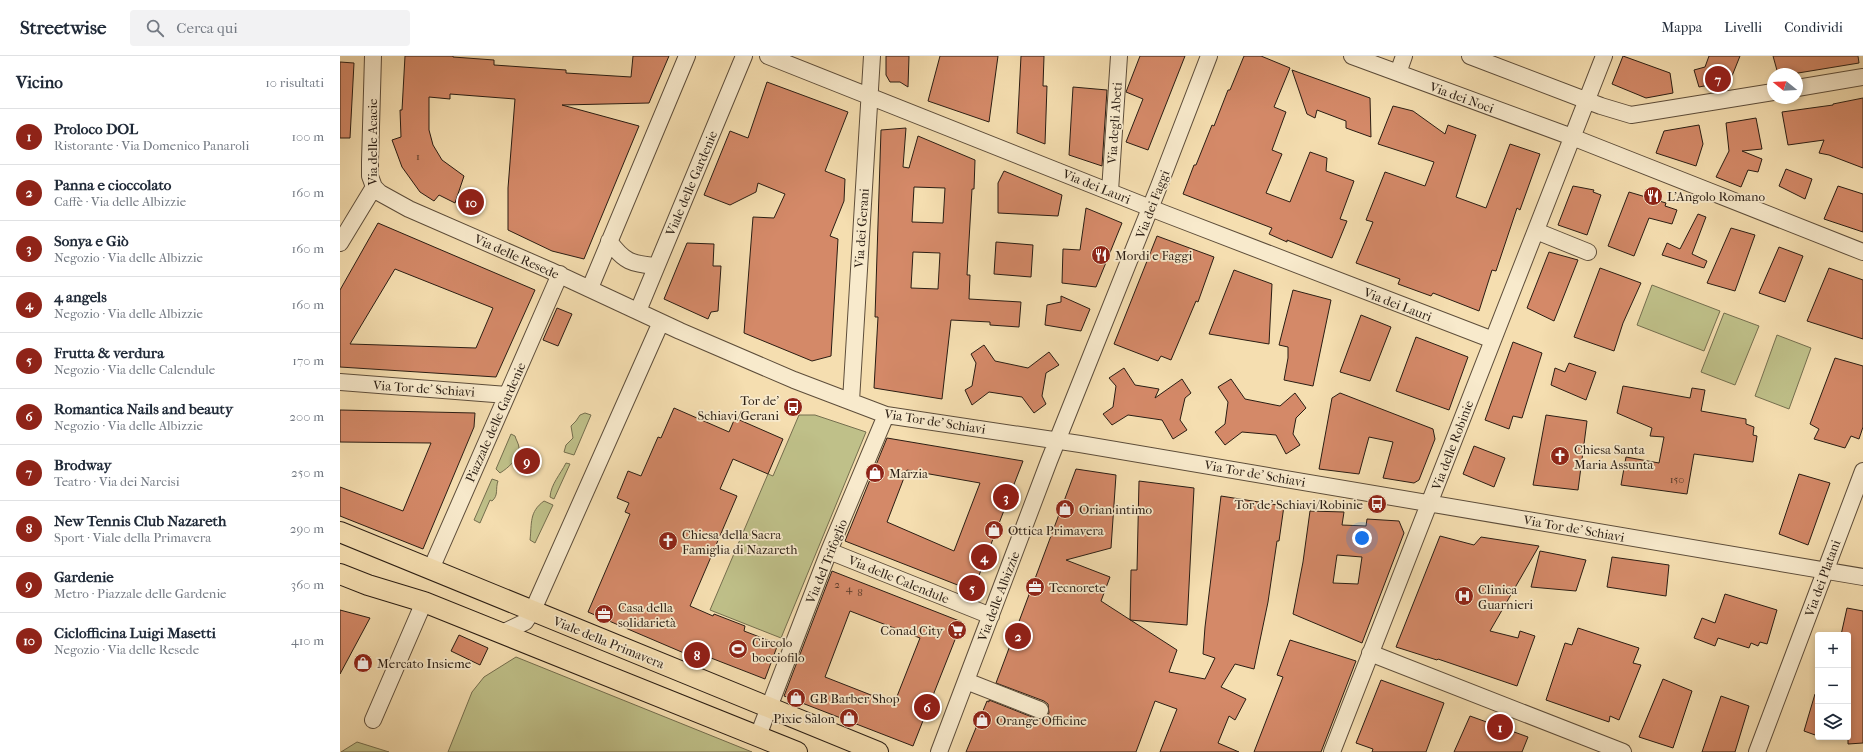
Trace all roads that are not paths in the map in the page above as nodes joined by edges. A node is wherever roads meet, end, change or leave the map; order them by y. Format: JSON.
{"nodes":[{"id":1,"x":373,"y":56,"type":"edge"},
{"id":2,"x":687,"y":56,"type":"edge"},
{"id":3,"x":744,"y":56,"type":"edge"},
{"id":4,"x":768,"y":56,"type":"edge"},
{"id":5,"x":872,"y":56,"type":"edge"},
{"id":6,"x":1118,"y":56,"type":"edge"},
{"id":7,"x":1209,"y":56,"type":"edge"},
{"id":8,"x":1352,"y":56,"type":"edge"},
{"id":9,"x":1404,"y":56,"type":"edge"},
{"id":10,"x":1470,"y":56,"type":"edge"},
{"id":11,"x":1604,"y":56,"type":"edge"},
{"id":12,"x":1398,"y":73,"type":"junction"},
{"id":13,"x":1863,"y":77,"type":"edge"},
{"id":14,"x":1803,"y":87,"type":"edge"},
{"id":15,"x":1767,"y":93,"type":"edge"},
{"id":16,"x":870,"y":97,"type":"junction"},
{"id":17,"x":1587,"y":100,"type":"junction"},
{"id":18,"x":1572,"y":137,"type":"junction"},
{"id":19,"x":374,"y":187,"type":"junction"},
{"id":20,"x":1110,"y":191,"type":"junction"},
{"id":21,"x":1150,"y":208,"type":"junction"},
{"id":22,"x":1536,"y":231,"type":"junction"},
{"id":23,"x":610,"y":241,"type":"junction"},
{"id":24,"x":340,"y":243,"type":"edge"},
{"id":25,"x":1588,"y":252,"type":"dead end"},
{"id":26,"x":1863,"y":252,"type":"edge"},
{"id":27,"x":656,"y":266,"type":"junction"},
{"id":28,"x":560,"y":274,"type":"junction"},
{"id":29,"x":590,"y":288,"type":"junction"},
{"id":30,"x":638,"y":311,"type":"junction"},
{"id":31,"x":661,"y":322,"type":"junction"},
{"id":32,"x":1493,"y":340,"type":"junction"},
{"id":33,"x":340,"y":382,"type":"edge"},
{"id":34,"x":507,"y":395,"type":"junction"},
{"id":35,"x":851,"y":401,"type":"junction"},
{"id":36,"x":886,"y":415,"type":"junction"},
{"id":37,"x":1058,"y":440,"type":"junction"},
{"id":38,"x":1863,"y":471,"type":"edge"},
{"id":39,"x":1429,"y":502,"type":"junction"},
{"id":40,"x":340,"y":532,"type":"edge"},
{"id":41,"x":829,"y":551,"type":"junction"},
{"id":42,"x":431,"y":569,"type":"junction"},
{"id":43,"x":1826,"y":570,"type":"junction"},
{"id":44,"x":341,"y":574,"type":"edge"},
{"id":45,"x":1863,"y":576,"type":"edge"},
{"id":46,"x":424,"y":602,"type":"junction"},
{"id":47,"x":533,"y":610,"type":"junction"},
{"id":48,"x":991,"y":616,"type":"junction"},
{"id":49,"x":500,"y":634,"type":"junction"},
{"id":50,"x":1370,"y":653,"type":"junction"},
{"id":51,"x":966,"y":681,"type":"junction"},
{"id":52,"x":768,"y":707,"type":"junction"},
{"id":53,"x":1040,"y":710,"type":"dead end"},
{"id":54,"x":373,"y":720,"type":"dead end"},
{"id":55,"x":758,"y":736,"type":"junction"},
{"id":56,"x":797,"y":752,"type":"edge"},
{"id":57,"x":878,"y":752,"type":"edge"},
{"id":58,"x":939,"y":752,"type":"edge"},
{"id":59,"x":1332,"y":752,"type":"edge"},
{"id":60,"x":1623,"y":752,"type":"edge"},
{"id":61,"x":1757,"y":752,"type":"edge"}],
"edges":[{"from":1,"to":19,"type":"street","name":"Via delle Acacie"},
{"from":2,"to":23,"type":"street"},
{"from":3,"to":27,"type":"street","name":"Viale delle Gardenie"},
{"from":4,"to":16,"type":"street","name":"Via dei Lauri"},
{"from":5,"to":16,"type":"street","name":"Via dei Gerani"},
{"from":6,"to":20,"type":"street","name":"Via degli Abeti"},
{"from":7,"to":21,"type":"street","name":"Via dei Faggi"},
{"from":8,"to":12,"type":"street","name":"Via dei Noci"},
{"from":9,"to":12,"type":"street"},
{"from":10,"to":17,"type":"street"},
{"from":11,"to":17,"type":"street"},
{"from":12,"to":18,"type":"street","name":"Via dei Noci"},
{"from":13,"to":14,"type":"street"},
{"from":15,"to":17,"type":"street"},
{"from":16,"to":20,"type":"street","name":"Via dei Lauri"},
{"from":16,"to":35,"type":"street","name":"Via dei Gerani"},
{"from":17,"to":18,"type":"street","name":"Via delle Robinie"},
{"from":18,"to":22,"type":"street","name":"Via delle Robinie"},
{"from":18,"to":26,"type":"street","name":"Via dei Noci"},
{"from":19,"to":24,"type":"street","name":"Via delle Acacie"},
{"from":19,"to":28,"type":"street","name":"Via delle Resede"},
{"from":20,"to":21,"type":"street","name":"Via dei Lauri"},
{"from":21,"to":32,"type":"street","name":"Via dei Lauri"},
{"from":21,"to":37,"type":"street","name":"Via dei Faggi"},
{"from":22,"to":25,"type":"street"},
{"from":22,"to":32,"type":"street","name":"Via delle Robinie"},
{"from":23,"to":27,"type":"street"},
{"from":23,"to":29,"type":"street"},
{"from":27,"to":30,"type":"street","name":"Viale delle Gardenie"},
{"from":28,"to":29,"type":"street","name":"Via delle Resede"},
{"from":28,"to":34,"type":"street","name":"Piazzale delle Gardenie"},
{"from":29,"to":30,"type":"street","name":"Via delle Resede"},
{"from":30,"to":31,"type":"street","name":"Via delle Resede"},
{"from":31,"to":35,"type":"street","name":"Via Tor de' Schiavi"},
{"from":31,"to":47,"type":"street"},
{"from":32,"to":39,"type":"street","name":"Via delle Robinie"},
{"from":33,"to":34,"type":"street","name":"Via Tor de' Schiavi"},
{"from":34,"to":42,"type":"street","name":"Piazzale delle Gardenie"},
{"from":35,"to":36,"type":"street","name":"Via Tor de' Schiavi"},
{"from":36,"to":37,"type":"street","name":"Via Tor de' Schiavi"},
{"from":36,"to":41,"type":"street","name":"Via del Trifoglio"},
{"from":37,"to":39,"type":"street","name":"Via Tor de' Schiavi"},
{"from":37,"to":48,"type":"street","name":"Via delle Albizzie"},
{"from":38,"to":43,"type":"street","name":"Via dei Platani"},
{"from":39,"to":43,"type":"street","name":"Via Tor de' Schiavi"},
{"from":39,"to":50,"type":"street","name":"Via delle Robinie"},
{"from":40,"to":42,"type":"main road","name":"Viale della Primavera"},
{"from":41,"to":48,"type":"street","name":"Via delle Calendule"},
{"from":41,"to":52,"type":"street","name":"Via del Trifoglio"},
{"from":42,"to":47,"type":"main road","name":"Viale della Primavera"},
{"from":43,"to":45,"type":"street","name":"Via Tor de' Schiavi"},
{"from":43,"to":61,"type":"street","name":"Via dei Platani"},
{"from":44,"to":46,"type":"main road"},
{"from":46,"to":49,"type":"main road"},
{"from":46,"to":54,"type":"street"},
{"from":47,"to":49,"type":"street"},
{"from":47,"to":52,"type":"main road","name":"Viale della Primavera"},
{"from":48,"to":51,"type":"street","name":"Via delle Albizzie"},
{"from":49,"to":55,"type":"main road"},
{"from":50,"to":59,"type":"street","name":"Via delle Robinie"},
{"from":50,"to":60,"type":"street"},
{"from":51,"to":53,"type":"street"},
{"from":51,"to":58,"type":"street","name":"Via delle Albizzie"},
{"from":52,"to":55,"type":"street","name":"Via del Trifoglio"},
{"from":52,"to":57,"type":"main road","name":"Viale della Primavera"},
{"from":55,"to":56,"type":"main road"}]}
